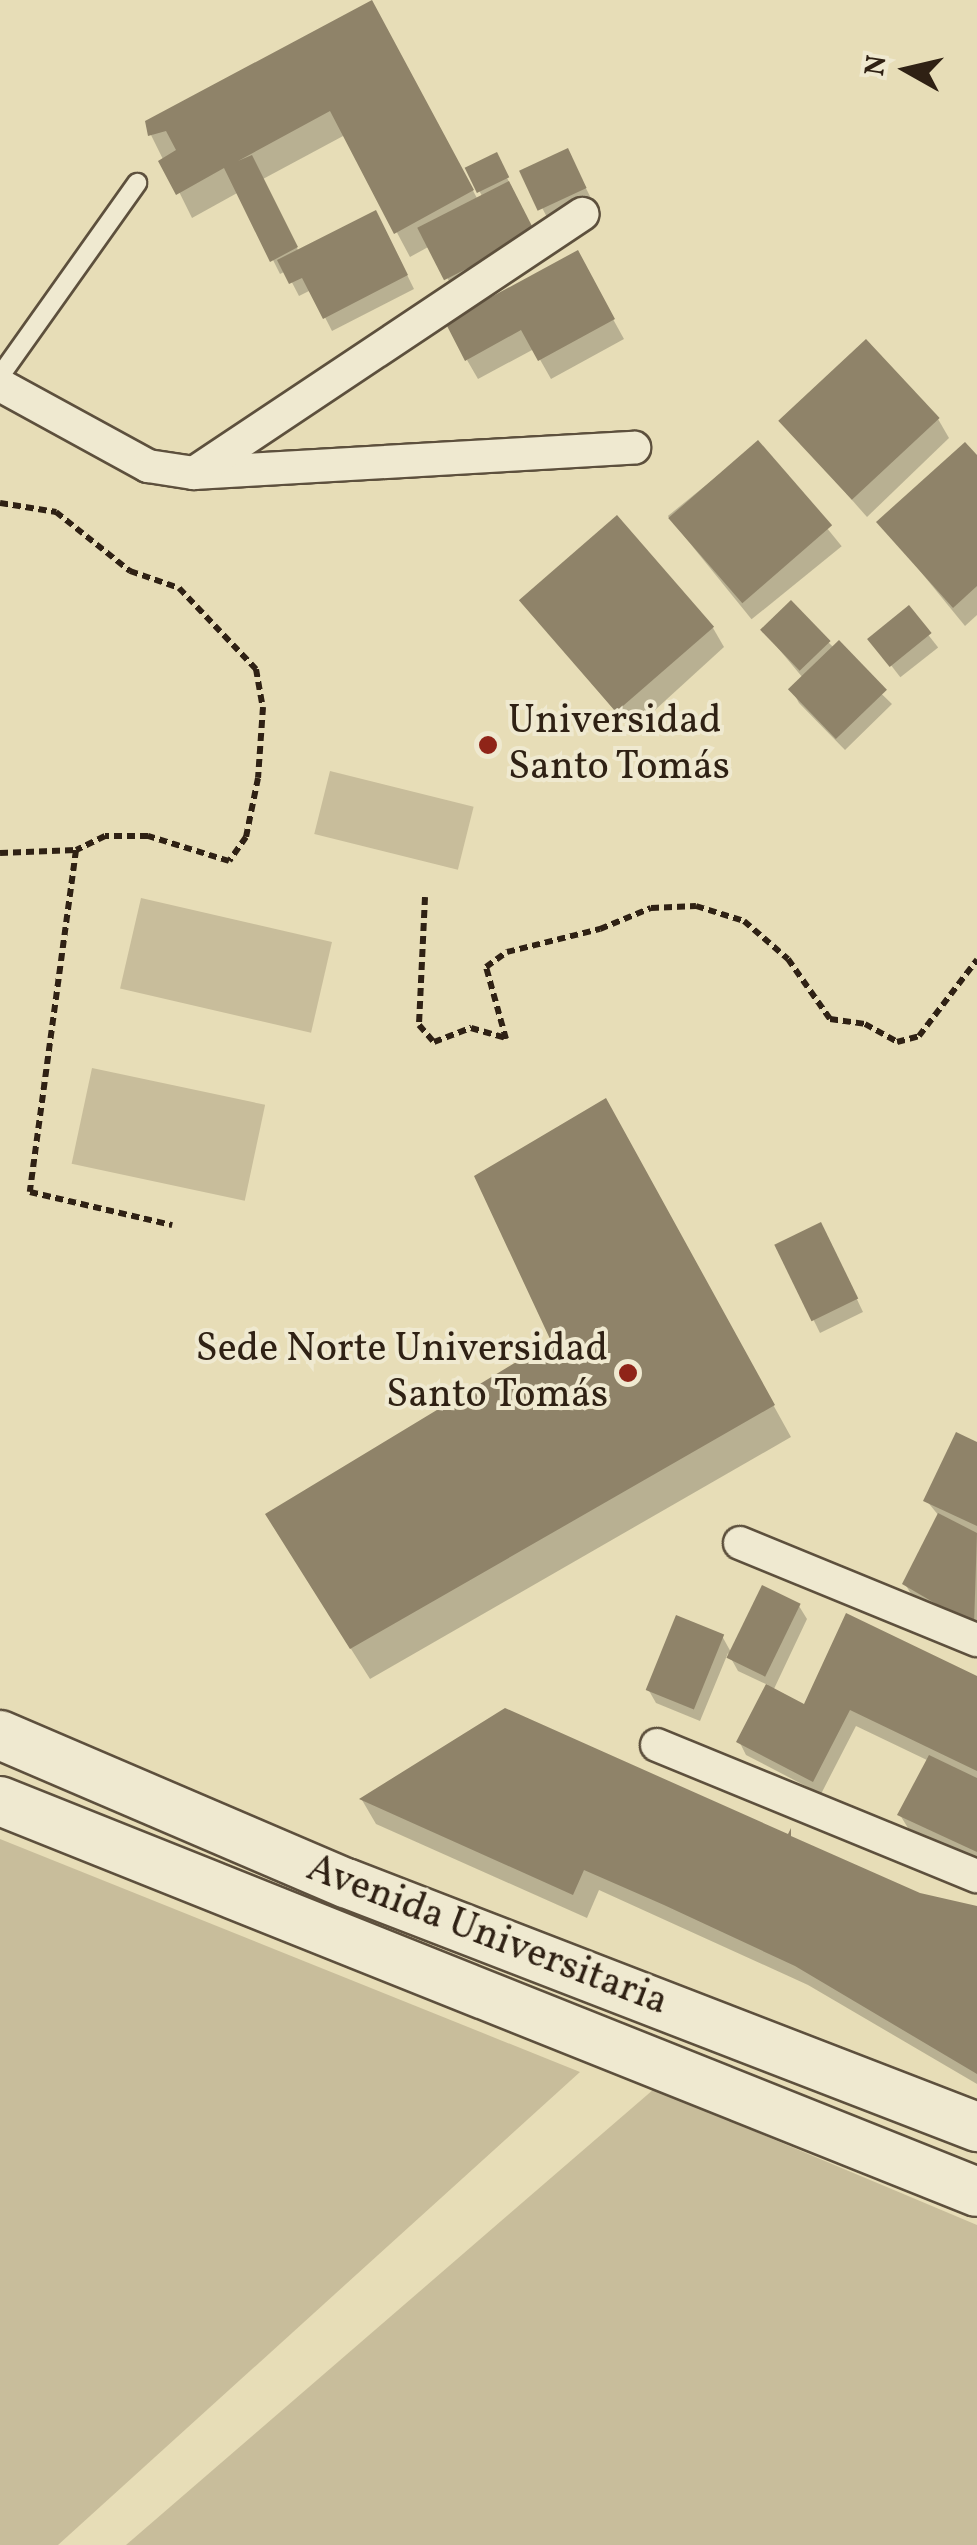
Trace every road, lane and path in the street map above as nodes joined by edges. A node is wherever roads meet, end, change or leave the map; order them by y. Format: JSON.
{"nodes":[{"id":1,"x":137,"y":183,"type":"dead end"},
{"id":2,"x":582,"y":214,"type":"dead end"},
{"id":3,"x":0,"y":376,"type":"edge"},
{"id":4,"x":0,"y":385,"type":"edge"},
{"id":5,"x":634,"y":448,"type":"dead end"},
{"id":6,"x":194,"y":472,"type":"junction"},
{"id":7,"x":0,"y":502,"type":"edge"},
{"id":8,"x":76,"y":850,"type":"junction"},
{"id":9,"x":0,"y":853,"type":"edge"},
{"id":10,"x":425,"y":897,"type":"dead end"},
{"id":11,"x":977,"y":960,"type":"edge"},
{"id":12,"x":172,"y":1225,"type":"dead end"},
{"id":13,"x":740,"y":1543,"type":"dead end"},
{"id":14,"x":977,"y":1640,"type":"edge"},
{"id":15,"x":0,"y":1735,"type":"edge"},
{"id":16,"x":656,"y":1745,"type":"dead end"},
{"id":17,"x":0,"y":1801,"type":"edge"},
{"id":18,"x":977,"y":1876,"type":"edge"},
{"id":19,"x":977,"y":2127,"type":"edge"},
{"id":20,"x":977,"y":2192,"type":"edge"}],
"edges":[{"from":1,"to":3,"type":"lane"},
{"from":2,"to":6,"type":"street"},
{"from":4,"to":6,"type":"street"},
{"from":5,"to":6,"type":"street"},
{"from":7,"to":8,"type":"path"},
{"from":8,"to":9,"type":"path"},
{"from":8,"to":12,"type":"path"},
{"from":10,"to":11,"type":"path"},
{"from":13,"to":14,"type":"street"},
{"from":15,"to":19,"type":"main road","name":"Avenida Universitaria"},
{"from":16,"to":18,"type":"street"},
{"from":17,"to":20,"type":"main road","name":"Avenida Universitaria"}]}
